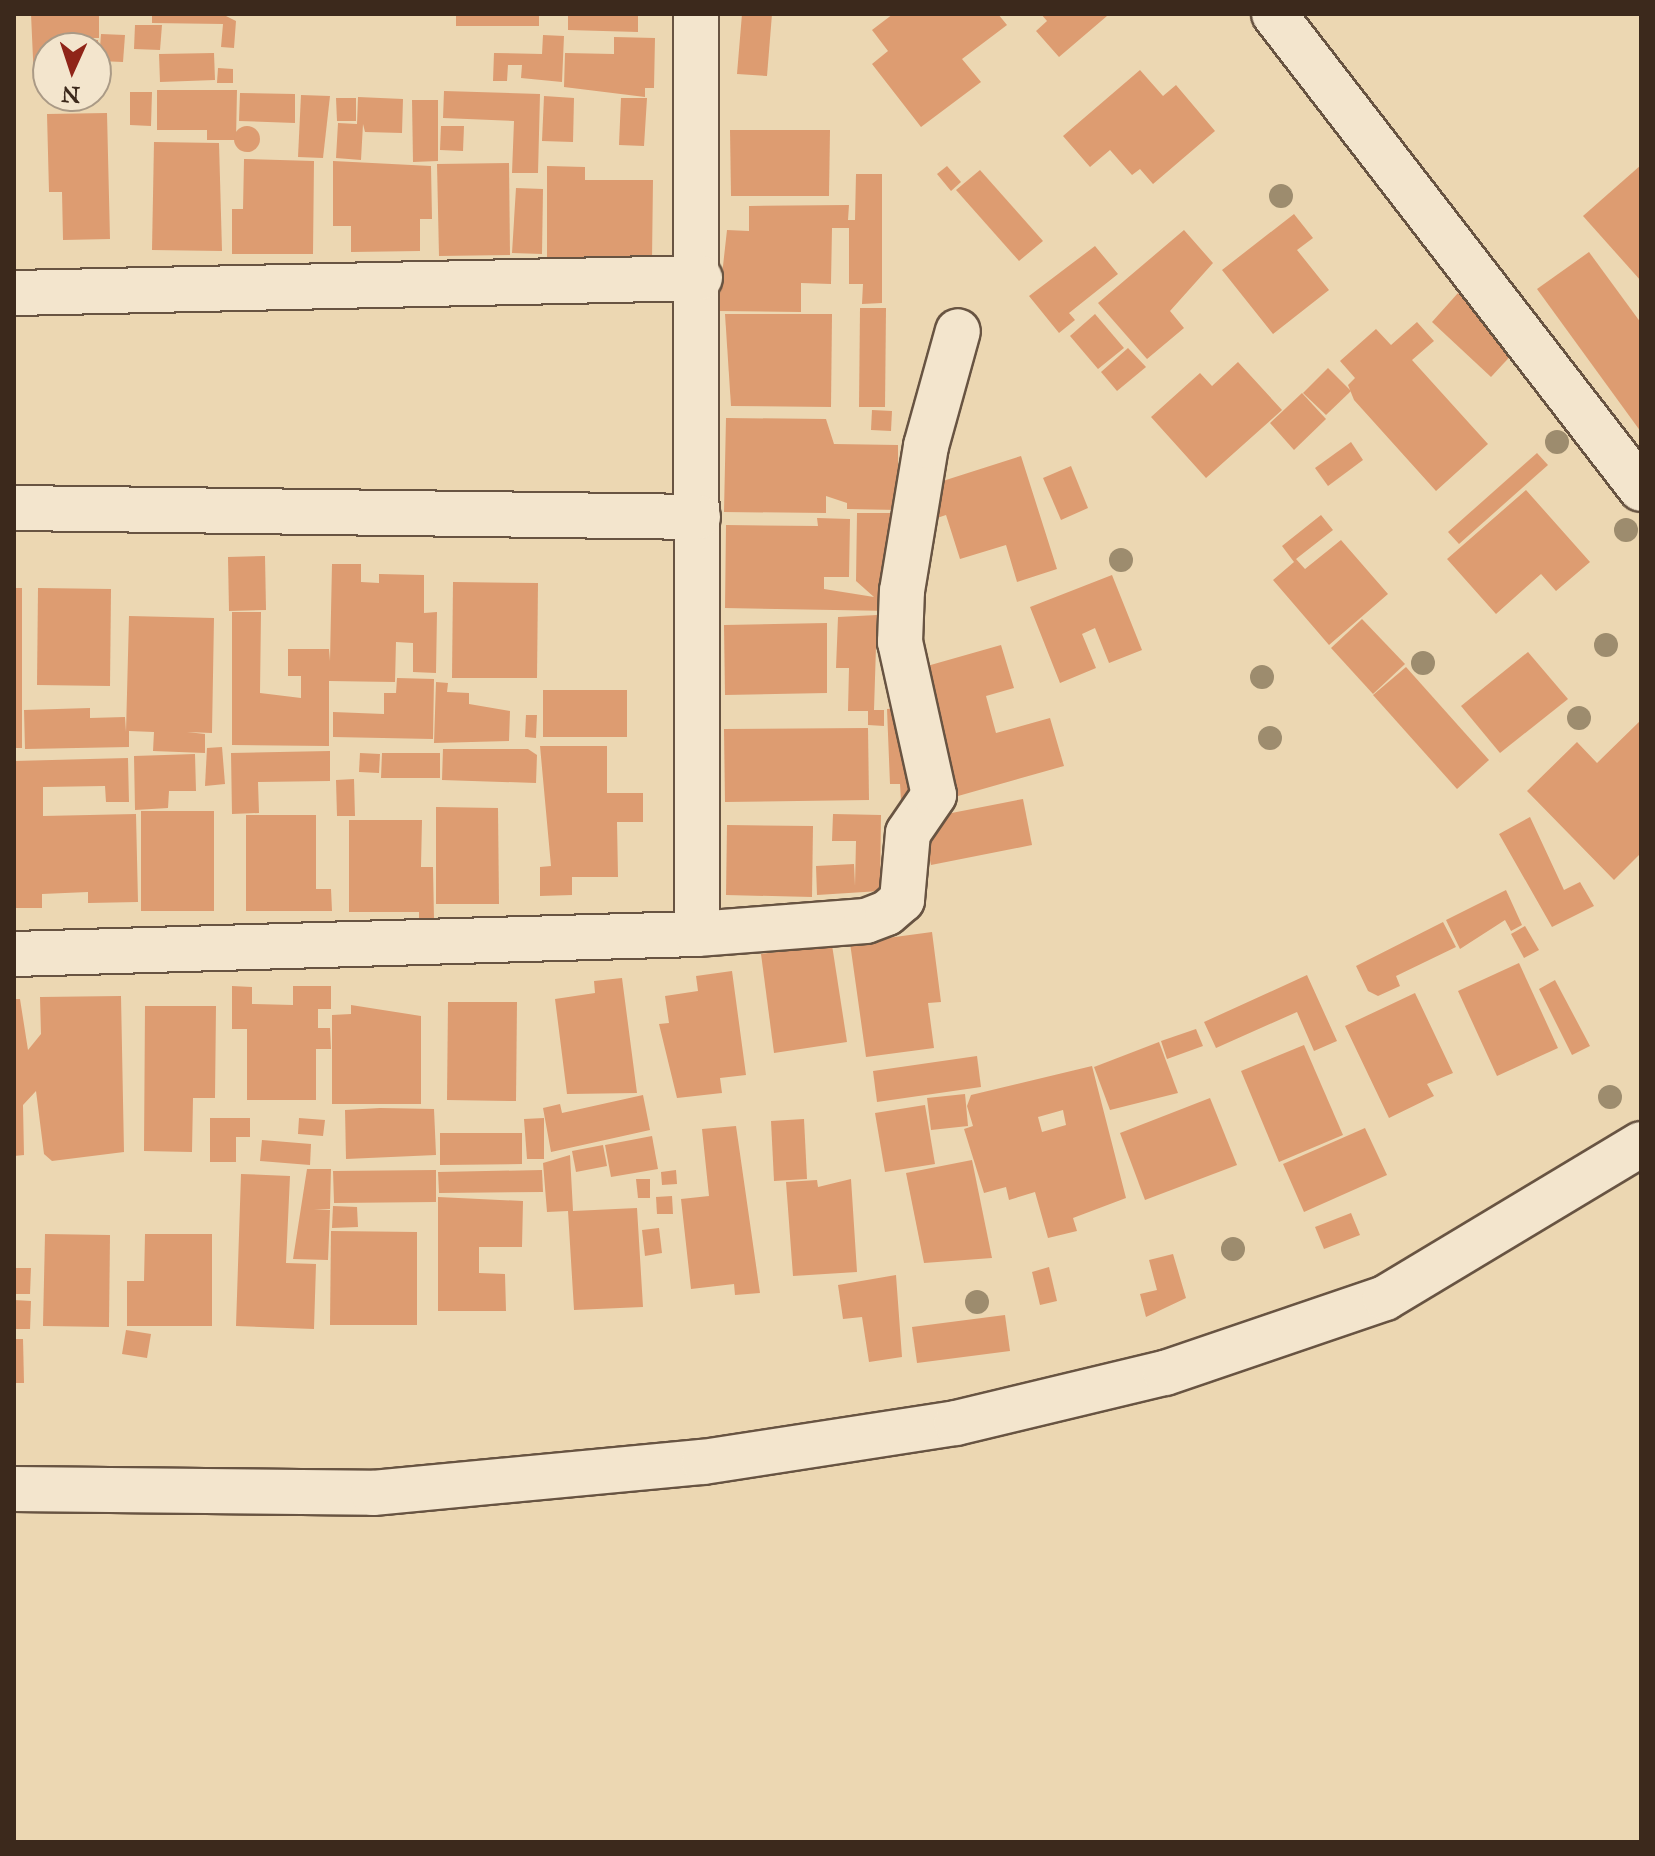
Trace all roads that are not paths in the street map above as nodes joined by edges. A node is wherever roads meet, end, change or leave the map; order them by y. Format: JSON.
{"nodes":[{"id":1,"x":696,"y":14,"type":"edge"},
{"id":2,"x":1274,"y":14,"type":"edge"},
{"id":3,"x":700,"y":278,"type":"junction"},
{"id":4,"x":14,"y":293,"type":"edge"},
{"id":5,"x":958,"y":331,"type":"dead end"},
{"id":6,"x":1641,"y":489,"type":"edge"},
{"id":7,"x":14,"y":508,"type":"edge"},
{"id":8,"x":698,"y":517,"type":"junction"},
{"id":9,"x":697,"y":934,"type":"junction"},
{"id":10,"x":14,"y":954,"type":"edge"},
{"id":11,"x":1641,"y":1144,"type":"edge"},
{"id":12,"x":14,"y":1489,"type":"edge"}],
"edges":[{"from":1,"to":3,"type":"street"},
{"from":2,"to":6,"type":"street"},
{"from":3,"to":4,"type":"street"},
{"from":3,"to":8,"type":"street"},
{"from":5,"to":9,"type":"street"},
{"from":7,"to":8,"type":"street"},
{"from":8,"to":9,"type":"street"},
{"from":9,"to":10,"type":"street"},
{"from":11,"to":12,"type":"street"}]}
